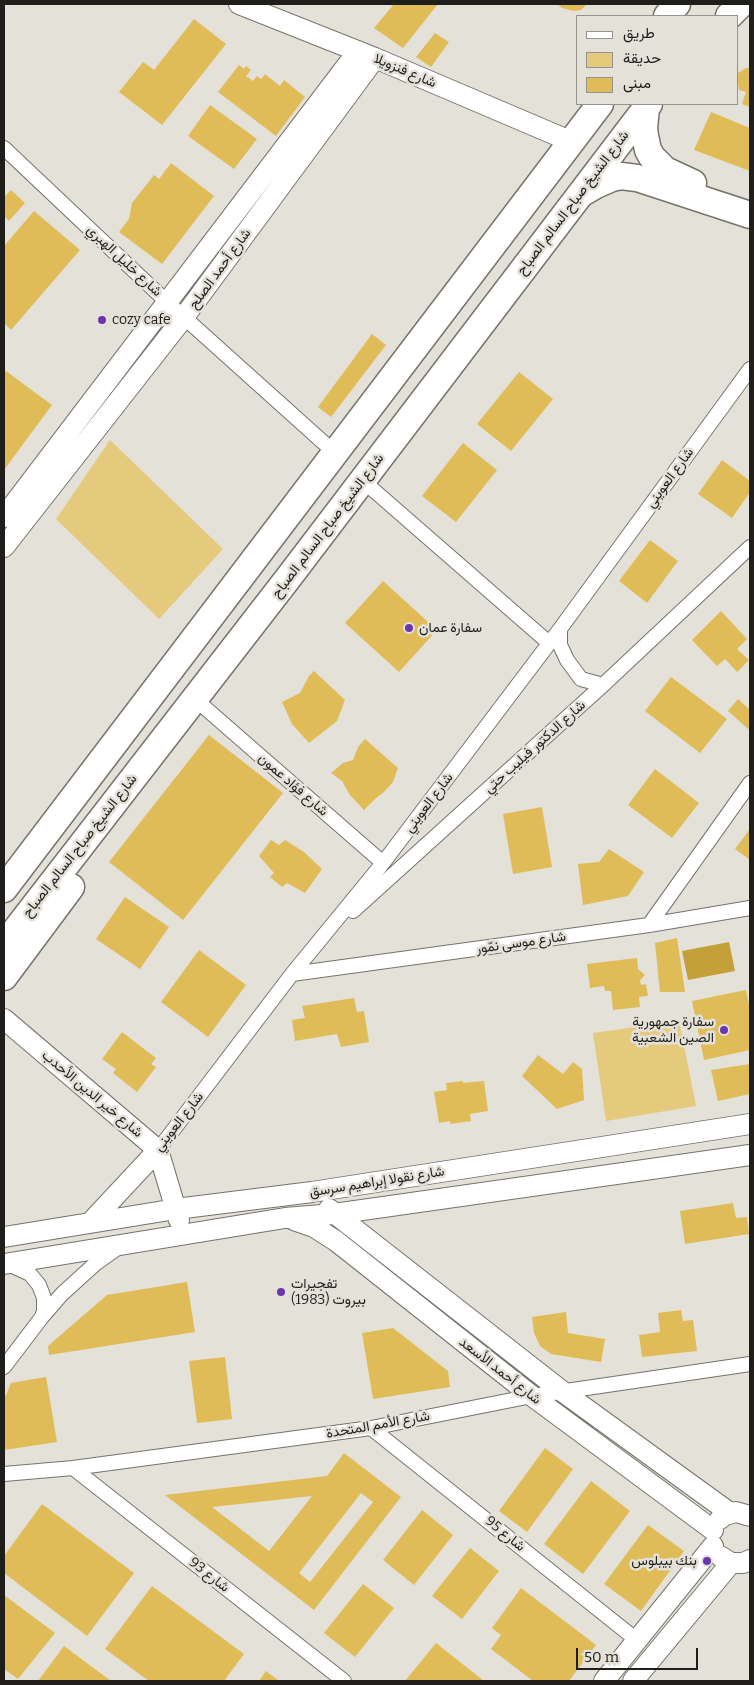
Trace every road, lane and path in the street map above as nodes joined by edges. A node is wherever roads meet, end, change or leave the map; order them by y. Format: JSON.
{"nodes":[{"id":1,"x":239,"y":4,"type":"edge"},
{"id":2,"x":665,"y":4,"type":"edge"},
{"id":3,"x":677,"y":4,"type":"edge"},
{"id":4,"x":721,"y":4,"type":"edge"},
{"id":5,"x":740,"y":4,"type":"edge"},
{"id":6,"x":659,"y":15,"type":"edge"},
{"id":7,"x":668,"y":15,"type":"edge"},
{"id":8,"x":713,"y":15,"type":"edge"},
{"id":9,"x":730,"y":15,"type":"edge"},
{"id":10,"x":367,"y":55,"type":"junction"},
{"id":11,"x":599,"y":105,"type":"edge"},
{"id":12,"x":648,"y":106,"type":"edge"},
{"id":13,"x":570,"y":141,"type":"junction"},
{"id":14,"x":4,"y":148,"type":"edge"},
{"id":15,"x":579,"y":195,"type":"junction"},
{"id":16,"x":750,"y":210,"type":"edge"},
{"id":17,"x":750,"y":215,"type":"edge"},
{"id":18,"x":167,"y":302,"type":"junction"},
{"id":19,"x":184,"y":317,"type":"junction"},
{"id":20,"x":750,"y":369,"type":"edge"},
{"id":21,"x":334,"y":452,"type":"junction"},
{"id":22,"x":362,"y":480,"type":"junction"},
{"id":23,"x":7,"y":529,"type":"edge"},
{"id":24,"x":750,"y":547,"type":"edge"},
{"id":25,"x":260,"y":552,"type":"junction"},
{"id":26,"x":290,"y":576,"type":"junction"},
{"id":27,"x":560,"y":629,"type":"junction"},
{"id":28,"x":548,"y":643,"type":"junction"},
{"id":29,"x":603,"y":685,"type":"junction"},
{"id":30,"x":203,"y":706,"type":"junction"},
{"id":31,"x":750,"y":784,"type":"edge"},
{"id":32,"x":4,"y":861,"type":"edge"},
{"id":33,"x":383,"y":864,"type":"junction"},
{"id":34,"x":4,"y":889,"type":"edge"},
{"id":35,"x":750,"y":908,"type":"edge"},
{"id":36,"x":648,"y":926,"type":"junction"},
{"id":37,"x":316,"y":943,"type":"junction"},
{"id":38,"x":4,"y":945,"type":"edge"},
{"id":39,"x":292,"y":974,"type":"junction"},
{"id":40,"x":4,"y":977,"type":"edge"},
{"id":41,"x":4,"y":1019,"type":"edge"},
{"id":42,"x":750,"y":1124,"type":"edge"},
{"id":43,"x":158,"y":1150,"type":"junction"},
{"id":44,"x":750,"y":1155,"type":"edge"},
{"id":45,"x":312,"y":1192,"type":"junction"},
{"id":46,"x":176,"y":1209,"type":"junction"},
{"id":47,"x":334,"y":1214,"type":"junction"},
{"id":48,"x":285,"y":1218,"type":"junction"},
{"id":49,"x":90,"y":1223,"type":"junction"},
{"id":50,"x":182,"y":1234,"type":"junction"},
{"id":51,"x":4,"y":1237,"type":"edge"},
{"id":52,"x":123,"y":1245,"type":"junction"},
{"id":53,"x":5,"y":1263,"type":"edge"},
{"id":54,"x":42,"y":1317,"type":"junction"},
{"id":55,"x":750,"y":1364,"type":"edge"},
{"id":56,"x":4,"y":1367,"type":"edge"},
{"id":57,"x":563,"y":1392,"type":"junction"},
{"id":58,"x":532,"y":1396,"type":"junction"},
{"id":59,"x":372,"y":1428,"type":"junction"},
{"id":60,"x":73,"y":1468,"type":"junction"},
{"id":61,"x":4,"y":1474,"type":"edge"},
{"id":62,"x":745,"y":1513,"type":"edge"},
{"id":63,"x":713,"y":1538,"type":"junction"},
{"id":64,"x":745,"y":1561,"type":"edge"},
{"id":65,"x":638,"y":1640,"type":"junction"},
{"id":66,"x":344,"y":1681,"type":"edge"},
{"id":67,"x":604,"y":1681,"type":"edge"},
{"id":68,"x":633,"y":1681,"type":"edge"}],
"edges":[{"from":1,"to":10,"type":"street","name":"شارع فنزويلا"},
{"from":2,"to":6,"type":"highway"},
{"from":3,"to":7,"type":"highway"},
{"from":4,"to":8,"type":"highway"},
{"from":5,"to":9,"type":"highway"},
{"from":10,"to":13,"type":"street","name":"شارع فنزويلا"},
{"from":10,"to":18,"type":"street","name":"شارع أحمد الصلح"},
{"from":10,"to":19,"type":"street","name":"شارع أحمد الصلح"},
{"from":11,"to":13,"type":"highway"},
{"from":12,"to":15,"type":"highway","name":"شارع الشيخ صباح السالم الصباح"},
{"from":12,"to":16,"type":"highway"},
{"from":13,"to":21,"type":"highway"},
{"from":14,"to":18,"type":"street","name":"شارع خليل الهبري"},
{"from":15,"to":17,"type":"highway"},
{"from":15,"to":22,"type":"highway","name":"شارع الشيخ صباح السالم الصباح"},
{"from":18,"to":19,"type":"street","name":"شارع خليل الهبري"},
{"from":18,"to":23,"type":"street","name":"شارع أحمد الصلح"},
{"from":19,"to":21,"type":"street","name":"شارع خليل الهبري"},
{"from":19,"to":23,"type":"street","name":"شارع أحمد الصلح"},
{"from":20,"to":27,"type":"street","name":"شارع العويني"},
{"from":21,"to":25,"type":"highway"},
{"from":22,"to":26,"type":"highway","name":"شارع الشيخ صباح السالم الصباح"},
{"from":22,"to":28,"type":"street"},
{"from":24,"to":29,"type":"street","name":"شارع الدكتور فيليب حتي"},
{"from":25,"to":32,"type":"highway"},
{"from":25,"to":34,"type":"highway"},
{"from":26,"to":30,"type":"highway"},
{"from":26,"to":38,"type":"highway","name":"شارع الشيخ صباح السالم الصباح"},
{"from":27,"to":28,"type":"street","name":"شارع العويني"},
{"from":27,"to":29,"type":"street"},
{"from":28,"to":33,"type":"street","name":"شارع العويني"},
{"from":29,"to":37,"type":"street","name":"شارع الدكتور فيليب حتي"},
{"from":30,"to":33,"type":"street","name":"شارع فؤاد عمون"},
{"from":30,"to":40,"type":"highway"},
{"from":31,"to":36,"type":"street"},
{"from":33,"to":37,"type":"street","name":"شارع العويني"},
{"from":35,"to":36,"type":"street","name":"شارع موسى نمّور"},
{"from":36,"to":39,"type":"street","name":"شارع موسى نمّور"},
{"from":37,"to":39,"type":"street","name":"شارع العويني"},
{"from":39,"to":43,"type":"street","name":"شارع العويني"},
{"from":41,"to":43,"type":"street","name":"شارع خير الدين الأحدب"},
{"from":42,"to":45,"type":"street","name":"شارع نقولا إبراهيم سرسق"},
{"from":43,"to":46,"type":"street"},
{"from":43,"to":49,"type":"street","name":"شارع العويني"},
{"from":44,"to":47,"type":"street","name":"شارع نقولا إبراهيم سرسق"},
{"from":45,"to":46,"type":"street","name":"شارع نقولا إبراهيم سرسق"},
{"from":45,"to":47,"type":"street","name":"شارع أحمد الأسعد"},
{"from":46,"to":49,"type":"street","name":"شارع نقولا إبراهيم سرسق"},
{"from":46,"to":50,"type":"street"},
{"from":47,"to":48,"type":"street","name":"شارع نقولا إبراهيم سرسق"},
{"from":47,"to":57,"type":"street","name":"شارع أحمد الأسعد"},
{"from":48,"to":50,"type":"street","name":"شارع نقولا إبراهيم سرسق"},
{"from":48,"to":58,"type":"street","name":"شارع أحمد الأسعد"},
{"from":49,"to":51,"type":"street","name":"شارع نقولا إبراهيم سرسق"},
{"from":50,"to":52,"type":"street","name":"شارع نقولا إبراهيم سرسق"},
{"from":52,"to":53,"type":"street","name":"شارع نقولا إبراهيم سرسق"},
{"from":52,"to":54,"type":"street"},
{"from":53,"to":54,"type":"street"},
{"from":54,"to":56,"type":"street"},
{"from":55,"to":57,"type":"street","name":"شارع الأمم المتحدة"},
{"from":57,"to":58,"type":"street","name":"شارع الأمم المتحدة"},
{"from":57,"to":62,"type":"street","name":"شارع أحمد الأسعد"},
{"from":58,"to":59,"type":"street","name":"شارع الأمم المتحدة"},
{"from":58,"to":63,"type":"street","name":"شارع أحمد الأسعد"},
{"from":59,"to":60,"type":"street","name":"شارع الأمم المتحدة"},
{"from":59,"to":65,"type":"street","name":"شارع 95"},
{"from":60,"to":61,"type":"street","name":"شارع الأمم المتحدة"},
{"from":60,"to":66,"type":"street","name":"شارع 93"},
{"from":62,"to":63,"type":"street"},
{"from":63,"to":64,"type":"street","name":"شارع أحمد الأسعد"},
{"from":63,"to":65,"type":"street"},
{"from":64,"to":68,"type":"street"},
{"from":65,"to":67,"type":"street"}]}
